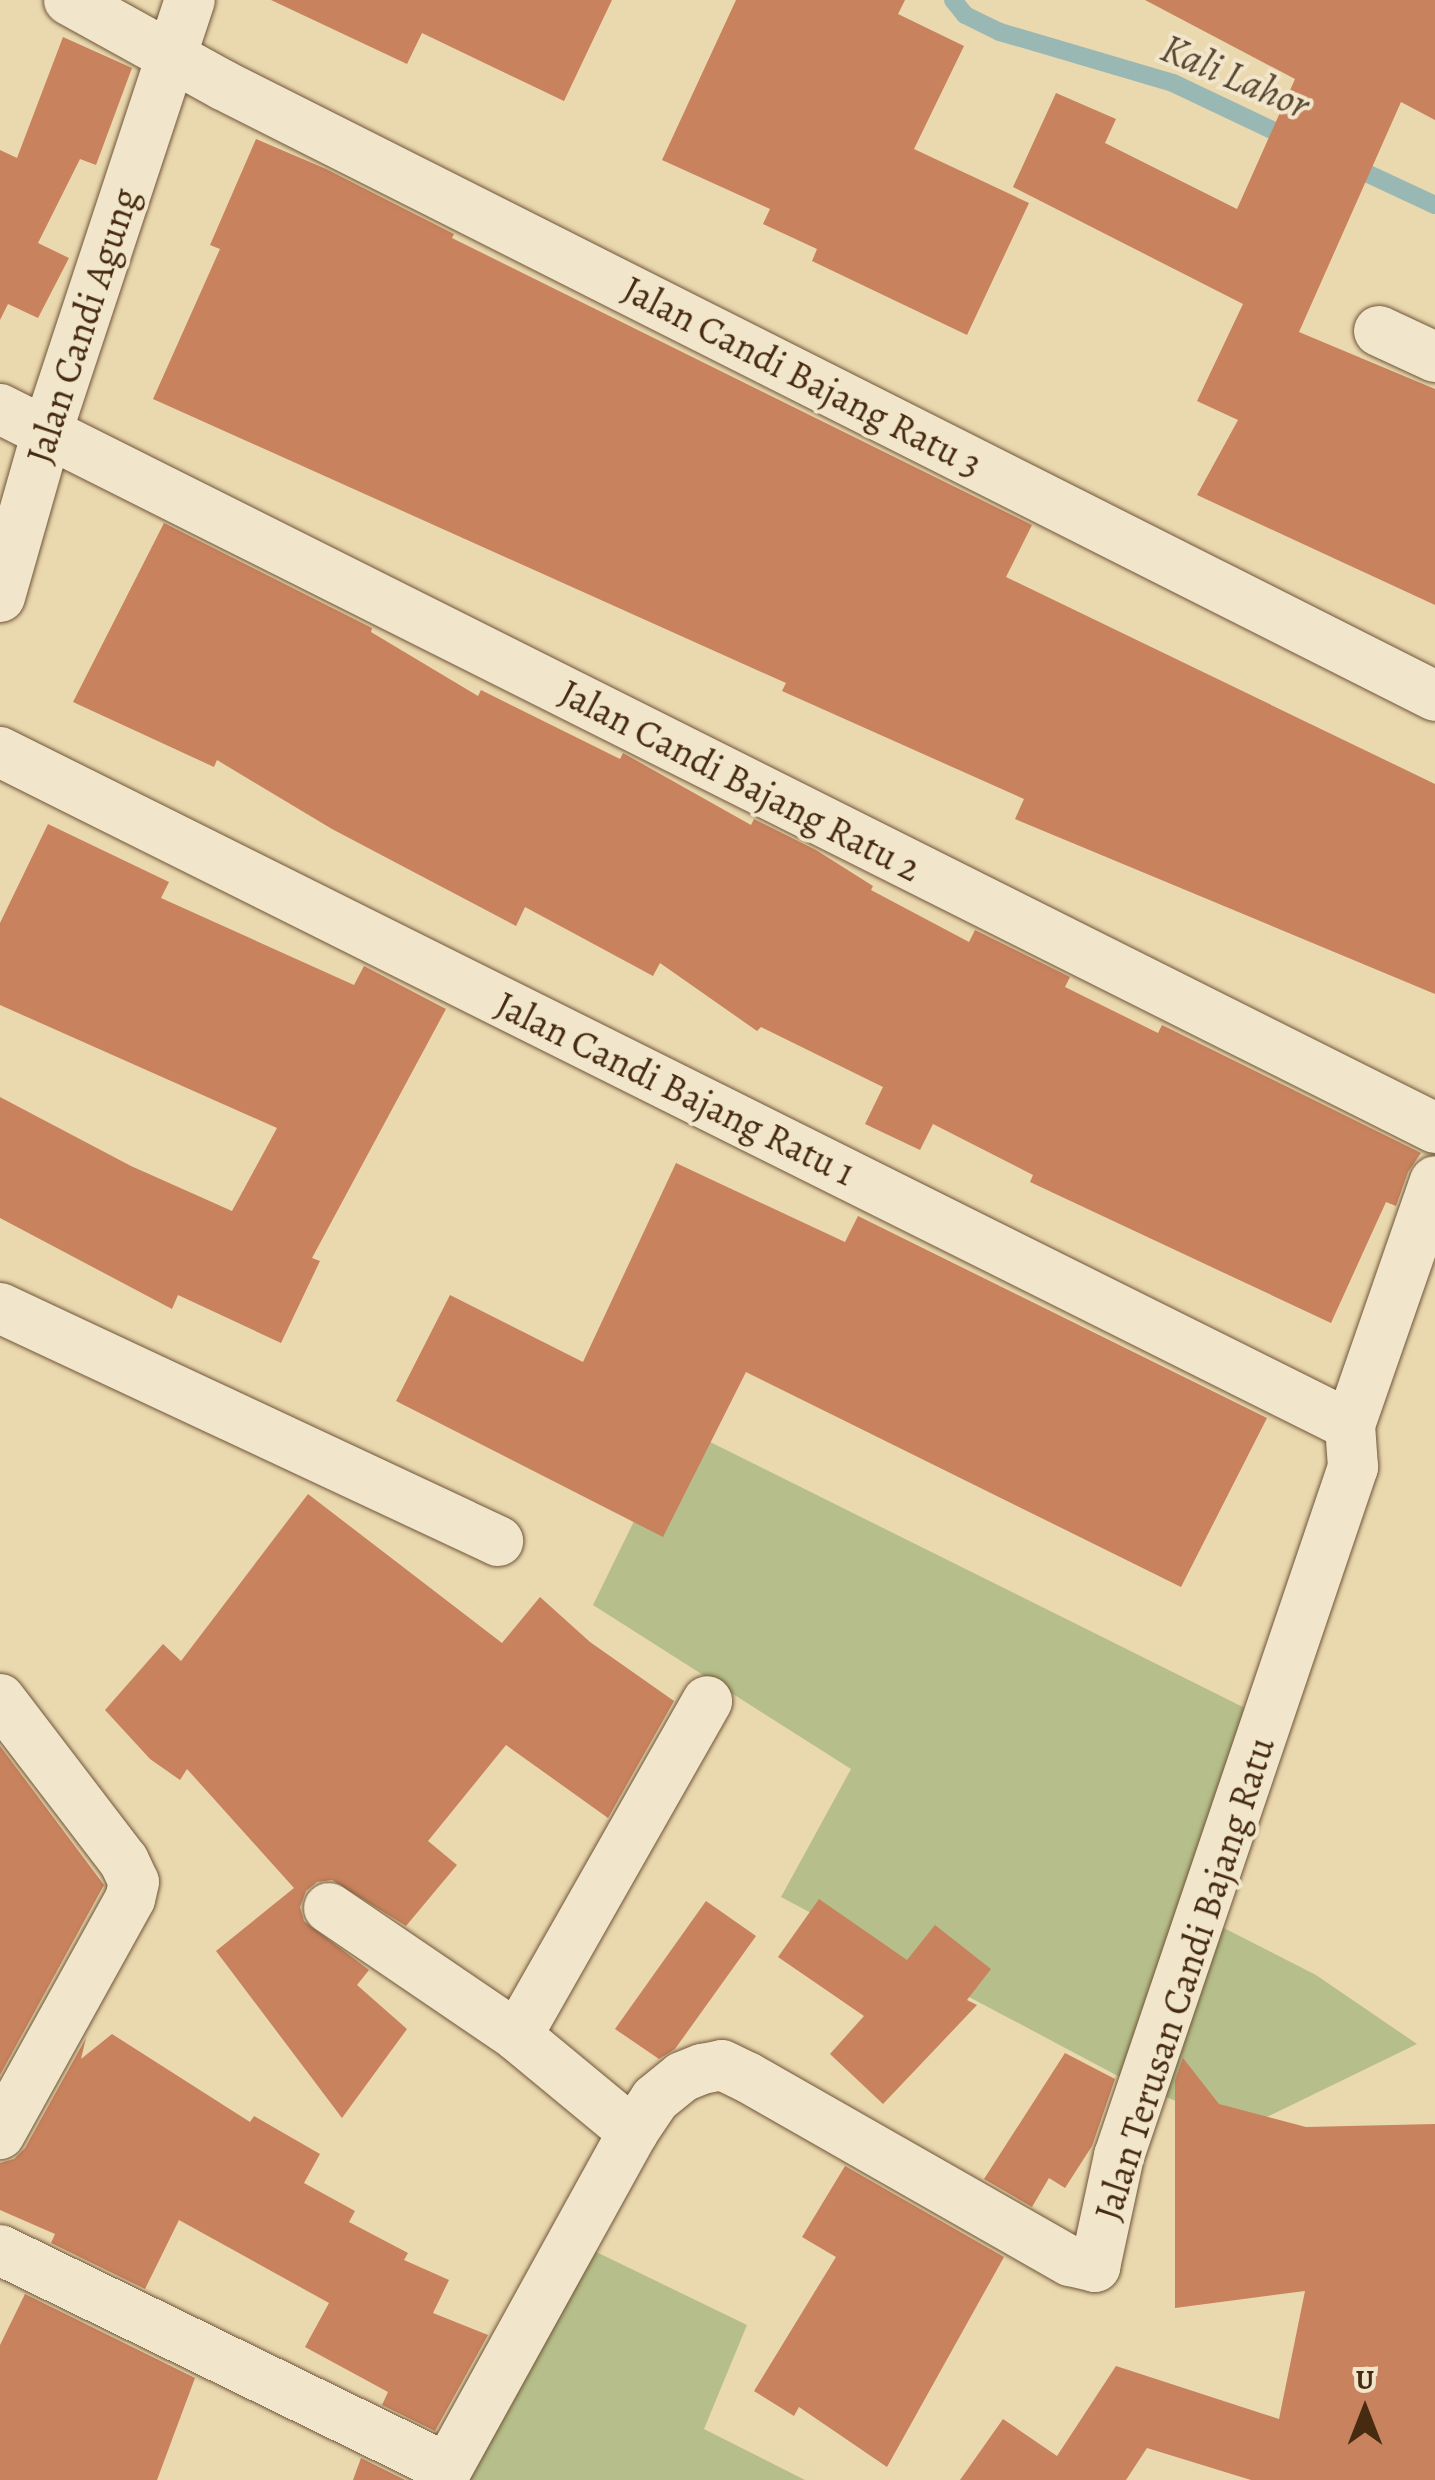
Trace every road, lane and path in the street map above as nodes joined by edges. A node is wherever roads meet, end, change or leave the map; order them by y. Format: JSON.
{"nodes":[{"id":1,"x":69,"y":0,"type":"edge"},
{"id":2,"x":190,"y":0,"type":"edge"},
{"id":3,"x":170,"y":56,"type":"junction"},
{"id":4,"x":1379,"y":331,"type":"dead end"},
{"id":5,"x":1435,"y":357,"type":"edge"},
{"id":6,"x":0,"y":409,"type":"edge"},
{"id":7,"x":47,"y":432,"type":"junction"},
{"id":8,"x":0,"y":597,"type":"edge"},
{"id":9,"x":1435,"y":696,"type":"edge"},
{"id":10,"x":0,"y":752,"type":"edge"},
{"id":11,"x":1435,"y":1128,"type":"edge"},
{"id":12,"x":1435,"y":1182,"type":"edge"},
{"id":13,"x":0,"y":1308,"type":"edge"},
{"id":14,"x":1350,"y":1425,"type":"junction"},
{"id":15,"x":498,"y":1541,"type":"dead end"},
{"id":16,"x":0,"y":1699,"type":"edge"},
{"id":17,"x":706,"y":1702,"type":"dead end"},
{"id":18,"x":329,"y":1908,"type":"dead end"},
{"id":19,"x":517,"y":2036,"type":"junction"},
{"id":20,"x":633,"y":2132,"type":"junction"},
{"id":21,"x":0,"y":2134,"type":"edge"},
{"id":22,"x":0,"y":2250,"type":"edge"},
{"id":23,"x":443,"y":2474,"type":"edge"}],
"edges":[{"from":1,"to":3,"type":"street","name":"Jalan Candi Bajang Ratu 3"},
{"from":2,"to":3,"type":"street","name":"Jalan Candi Agung"},
{"from":3,"to":7,"type":"street","name":"Jalan Candi Agung"},
{"from":3,"to":9,"type":"street","name":"Jalan Candi Bajang Ratu 3"},
{"from":4,"to":5,"type":"street"},
{"from":6,"to":7,"type":"street","name":"Jalan Candi Bajang Ratu 2"},
{"from":7,"to":8,"type":"street","name":"Jalan Candi Agung"},
{"from":7,"to":11,"type":"street","name":"Jalan Candi Bajang Ratu 2"},
{"from":10,"to":14,"type":"street","name":"Jalan Candi Bajang Ratu 1"},
{"from":12,"to":14,"type":"street"},
{"from":13,"to":15,"type":"street"},
{"from":14,"to":20,"type":"street","name":"Jalan Terusan Candi Bajang Ratu"},
{"from":16,"to":21,"type":"street"},
{"from":17,"to":19,"type":"street"},
{"from":18,"to":19,"type":"street"},
{"from":19,"to":20,"type":"street"},
{"from":20,"to":23,"type":"street","name":"Jalan Terusan Candi Bajang Ratu"},
{"from":22,"to":23,"type":"street"}]}
